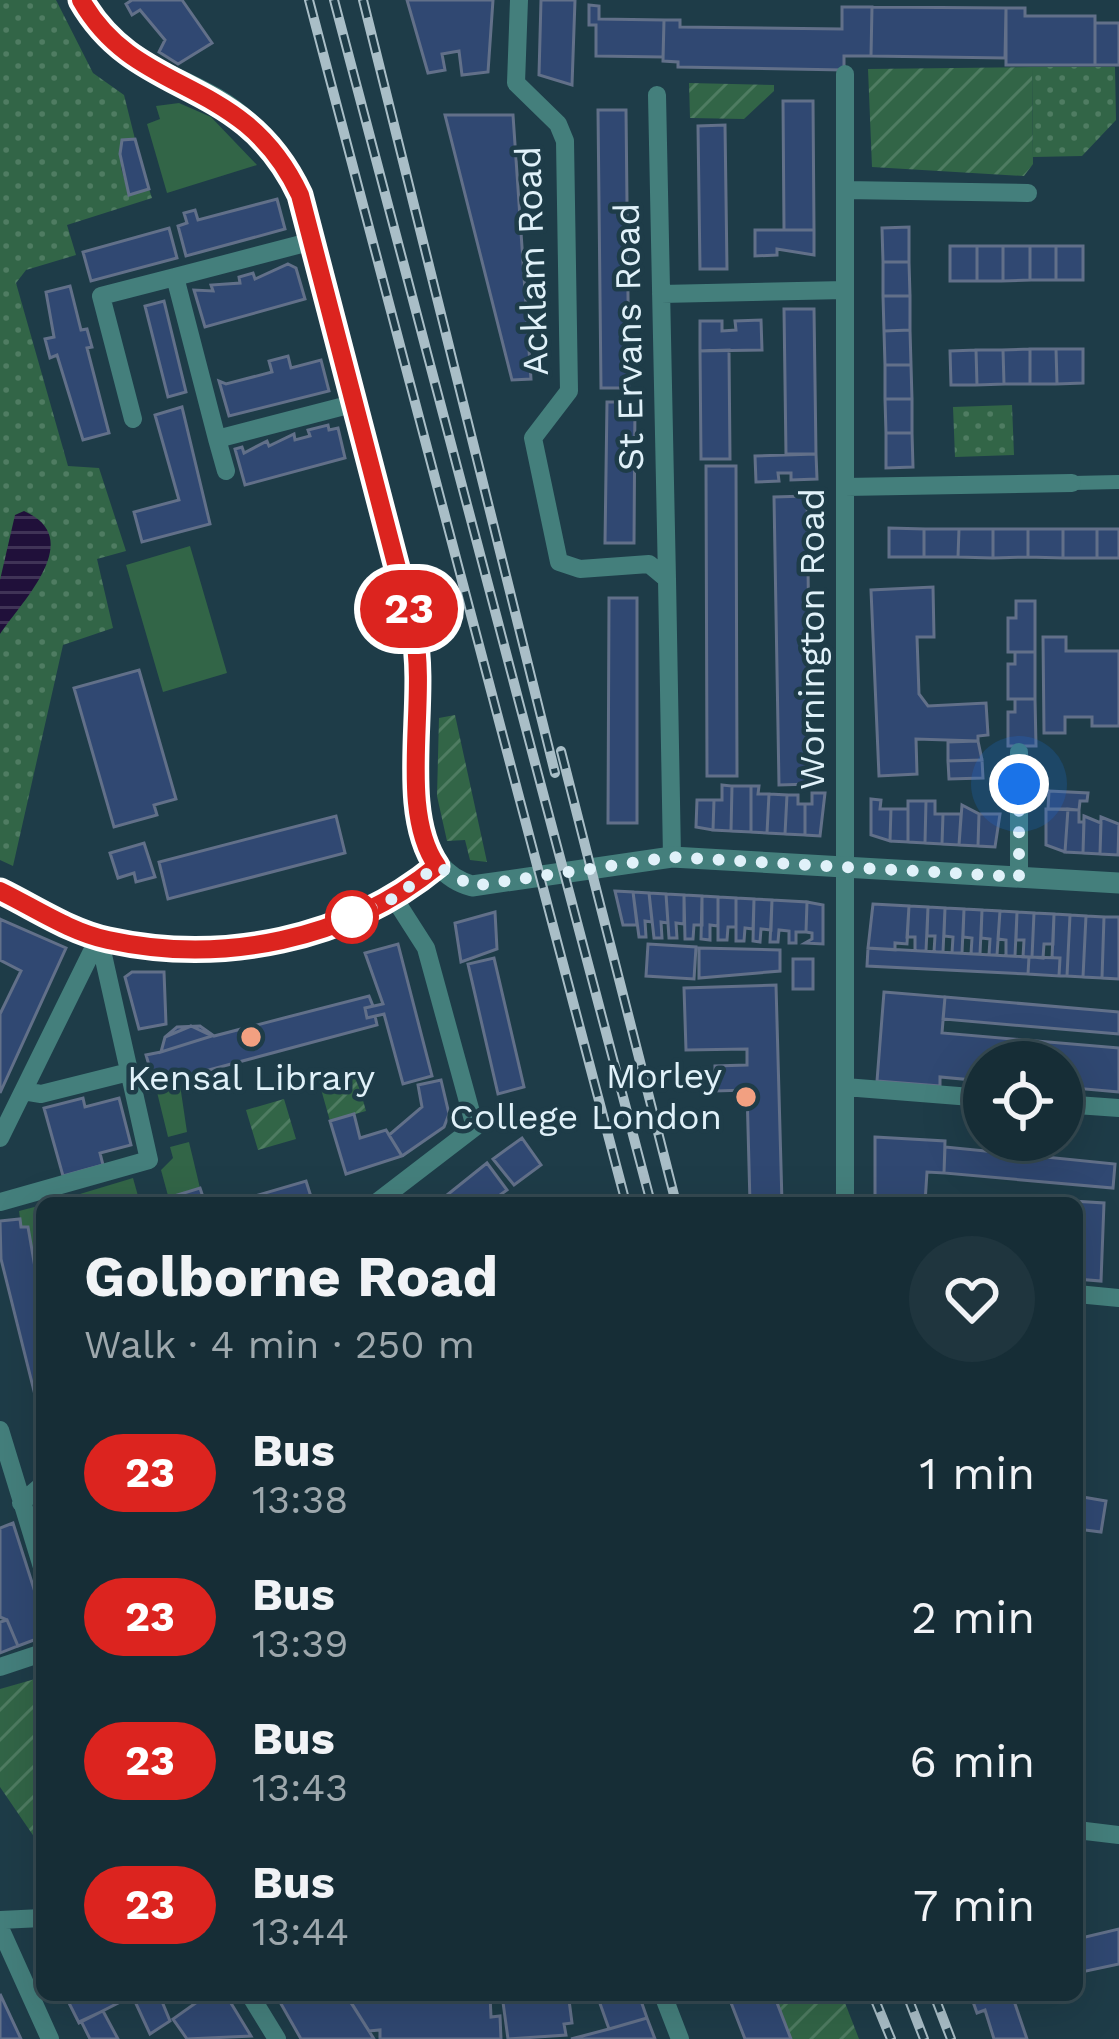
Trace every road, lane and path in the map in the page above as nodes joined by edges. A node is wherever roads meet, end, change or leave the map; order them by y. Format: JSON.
{"nodes":[{"id":1,"x":82,"y":0,"type":"edge"},
{"id":2,"x":519,"y":0,"type":"edge"},
{"id":3,"x":845,"y":74,"type":"dead end"},
{"id":4,"x":657,"y":94,"type":"dead end"},
{"id":5,"x":845,"y":190,"type":"junction"},
{"id":6,"x":1028,"y":193,"type":"dead end"},
{"id":7,"x":313,"y":241,"type":"junction"},
{"id":8,"x":175,"y":277,"type":"junction"},
{"id":9,"x":845,"y":290,"type":"junction"},
{"id":10,"x":661,"y":294,"type":"junction"},
{"id":11,"x":356,"y":403,"type":"junction"},
{"id":12,"x":133,"y":418,"type":"dead end"},
{"id":13,"x":217,"y":439,"type":"junction"},
{"id":14,"x":226,"y":471,"type":"dead end"},
{"id":15,"x":1119,"y":482,"type":"edge"},
{"id":16,"x":1072,"y":483,"type":"joint"},
{"id":17,"x":845,"y":487,"type":"junction"},
{"id":18,"x":664,"y":573,"type":"junction"},
{"id":19,"x":1019,"y":752,"type":"dead end"},
{"id":20,"x":672,"y":857,"type":"junction"},
{"id":21,"x":437,"y":866,"type":"junction"},
{"id":22,"x":845,"y":867,"type":"junction"},
{"id":23,"x":1019,"y":877,"type":"junction"},
{"id":24,"x":1119,"y":883,"type":"edge"},
{"id":25,"x":0,"y":891,"type":"edge"},
{"id":26,"x":394,"y":898,"type":"junction"},
{"id":27,"x":99,"y":938,"type":"junction"},
{"id":28,"x":86,"y":961,"type":"junction"},
{"id":29,"x":108,"y":971,"type":"junction"},
{"id":30,"x":130,"y":1072,"type":"junction"},
{"id":31,"x":845,"y":1087,"type":"junction"},
{"id":32,"x":23,"y":1090,"type":"junction"},
{"id":33,"x":963,"y":1096,"type":"edge"},
{"id":34,"x":1083,"y":1105,"type":"edge"},
{"id":35,"x":1119,"y":1108,"type":"edge"},
{"id":36,"x":0,"y":1138,"type":"edge"},
{"id":37,"x":384,"y":1197,"type":"edge"},
{"id":38,"x":845,"y":1197,"type":"edge"},
{"id":39,"x":0,"y":1202,"type":"edge"},
{"id":40,"x":1083,"y":1295,"type":"edge"},
{"id":41,"x":1119,"y":1298,"type":"edge"},
{"id":42,"x":0,"y":1430,"type":"edge"},
{"id":43,"x":36,"y":1490,"type":"edge"},
{"id":44,"x":21,"y":1503,"type":"junction"},
{"id":45,"x":36,"y":1549,"type":"edge"},
{"id":46,"x":36,"y":1655,"type":"edge"},
{"id":47,"x":0,"y":1667,"type":"edge"},
{"id":48,"x":1083,"y":1831,"type":"edge"},
{"id":49,"x":1119,"y":1835,"type":"edge"},
{"id":50,"x":36,"y":1919,"type":"edge"},
{"id":51,"x":0,"y":1924,"type":"edge"},
{"id":52,"x":254,"y":2001,"type":"edge"},
{"id":53,"x":665,"y":2001,"type":"edge"},
{"id":54,"x":50,"y":2039,"type":"edge"},
{"id":55,"x":277,"y":2039,"type":"edge"},
{"id":56,"x":680,"y":2039,"type":"edge"}],
"edges":[{"from":1,"to":7,"type":"street"},
{"from":2,"to":18,"type":"street","name":"Acklam Road"},
{"from":3,"to":5,"type":"street","name":"Wornington Road"},
{"from":4,"to":10,"type":"street","name":"St Ervans Road"},
{"from":5,"to":6,"type":"street"},
{"from":5,"to":9,"type":"street","name":"Wornington Road"},
{"from":7,"to":8,"type":"street"},
{"from":7,"to":11,"type":"street"},
{"from":8,"to":12,"type":"street"},
{"from":8,"to":13,"type":"street"},
{"from":9,"to":10,"type":"street"},
{"from":9,"to":17,"type":"street","name":"Wornington Road"},
{"from":10,"to":18,"type":"street","name":"St Ervans Road"},
{"from":11,"to":13,"type":"street"},
{"from":11,"to":21,"type":"street"},
{"from":13,"to":14,"type":"street"},
{"from":15,"to":16,"type":"street"},
{"from":16,"to":17,"type":"street"},
{"from":17,"to":22,"type":"street","name":"Wornington Road"},
{"from":18,"to":20,"type":"street","name":"St Ervans Road"},
{"from":19,"to":23,"type":"street"},
{"from":20,"to":21,"type":"street"},
{"from":20,"to":22,"type":"street"},
{"from":21,"to":26,"type":"street"},
{"from":22,"to":23,"type":"street"},
{"from":22,"to":31,"type":"street","name":"Wornington Road"},
{"from":23,"to":24,"type":"street"},
{"from":25,"to":27,"type":"street"},
{"from":26,"to":27,"type":"street"},
{"from":26,"to":37,"type":"street"},
{"from":27,"to":28,"type":"street"},
{"from":27,"to":29,"type":"street"},
{"from":28,"to":29,"type":"street"},
{"from":28,"to":32,"type":"street"},
{"from":29,"to":30,"type":"street"},
{"from":30,"to":32,"type":"street"},
{"from":30,"to":39,"type":"street"},
{"from":31,"to":33,"type":"street"},
{"from":31,"to":38,"type":"street","name":"Wornington Road"},
{"from":32,"to":36,"type":"street"},
{"from":34,"to":35,"type":"street"},
{"from":40,"to":41,"type":"street"},
{"from":42,"to":44,"type":"street"},
{"from":43,"to":44,"type":"street"},
{"from":44,"to":45,"type":"street"},
{"from":46,"to":47,"type":"street"},
{"from":48,"to":49,"type":"street"},
{"from":50,"to":51,"type":"street"},
{"from":51,"to":54,"type":"street"},
{"from":52,"to":55,"type":"street"},
{"from":53,"to":56,"type":"street"}]}
